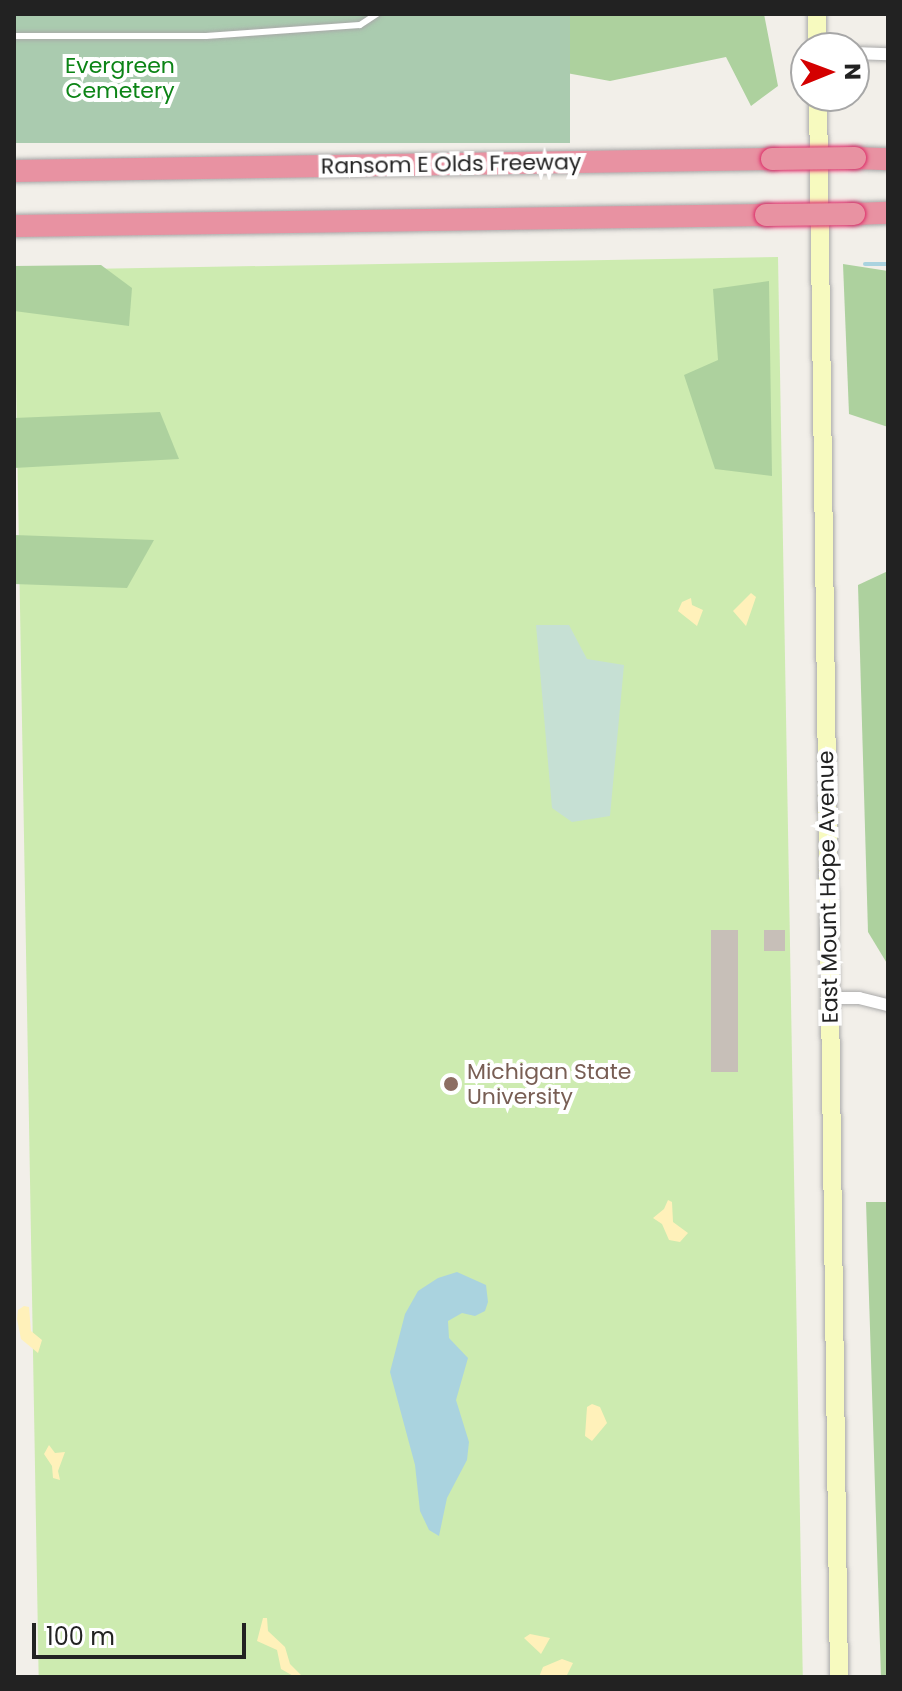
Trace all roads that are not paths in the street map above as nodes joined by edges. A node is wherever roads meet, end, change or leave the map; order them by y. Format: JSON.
{"nodes":[{"id":1,"x":377,"y":14,"type":"edge"},
{"id":2,"x":14,"y":36,"type":"edge"},
{"id":3,"x":818,"y":112,"type":"edge"},
{"id":4,"x":888,"y":159,"type":"edge"},
{"id":5,"x":14,"y":171,"type":"edge"},
{"id":6,"x":888,"y":213,"type":"edge"},
{"id":7,"x":14,"y":226,"type":"edge"},
{"id":8,"x":830,"y":998,"type":"junction"},
{"id":9,"x":888,"y":1005,"type":"edge"},
{"id":10,"x":839,"y":1677,"type":"edge"}],
"edges":[{"from":1,"to":2,"type":"lane"},
{"from":3,"to":8,"type":"street","name":"East Mount Hope Avenue"},
{"from":4,"to":5,"type":"highway","name":"Ransom E Olds Freeway","bridge":true},
{"from":6,"to":7,"type":"highway","bridge":true},
{"from":8,"to":9,"type":"street"},
{"from":8,"to":10,"type":"street","name":"East Mount Hope Avenue"}]}
